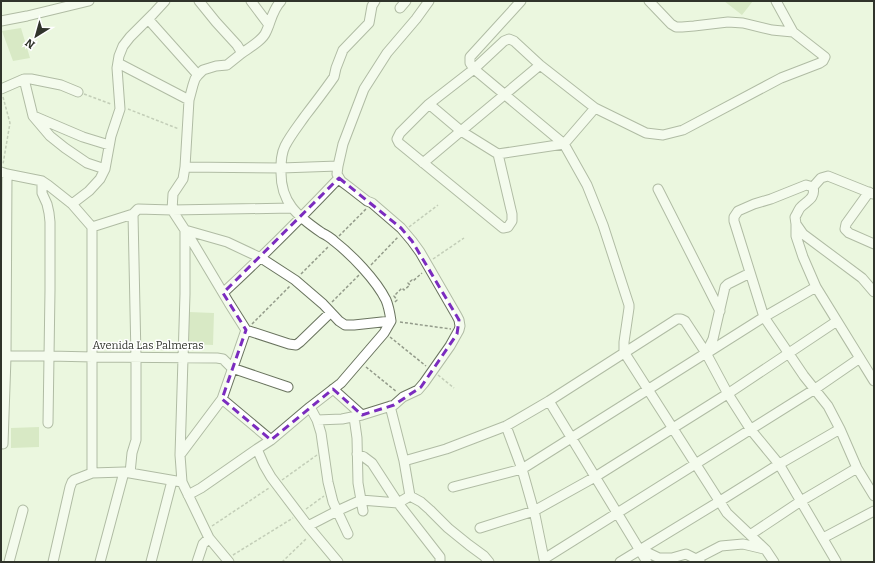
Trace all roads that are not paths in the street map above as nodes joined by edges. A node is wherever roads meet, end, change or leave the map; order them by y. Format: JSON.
{"nodes":[{"id":1,"x":90,"y":1,"type":"edge"},
{"id":2,"x":165,"y":1,"type":"edge"},
{"id":3,"x":199,"y":1,"type":"edge"},
{"id":4,"x":251,"y":1,"type":"edge"},
{"id":5,"x":281,"y":1,"type":"edge"},
{"id":6,"x":375,"y":1,"type":"edge"},
{"id":7,"x":429,"y":1,"type":"edge"},
{"id":8,"x":521,"y":1,"type":"edge"},
{"id":9,"x":649,"y":1,"type":"edge"},
{"id":10,"x":776,"y":1,"type":"edge"},
{"id":11,"x":148,"y":19,"type":"junction"},
{"id":12,"x":1,"y":21,"type":"edge"},
{"id":13,"x":269,"y":25,"type":"junction"},
{"id":14,"x":793,"y":32,"type":"junction"},
{"id":15,"x":242,"y":53,"type":"junction"},
{"id":16,"x":118,"y":63,"type":"junction"},
{"id":17,"x":540,"y":65,"type":"junction"},
{"id":18,"x":474,"y":69,"type":"junction"},
{"id":19,"x":198,"y":75,"type":"junction"},
{"id":20,"x":24,"y":79,"type":"junction"},
{"id":21,"x":78,"y":92,"type":"road end"},
{"id":22,"x":2,"y":93,"type":"edge"},
{"id":23,"x":504,"y":94,"type":"junction"},
{"id":24,"x":189,"y":100,"type":"junction"},
{"id":25,"x":429,"y":104,"type":"junction"},
{"id":26,"x":595,"y":108,"type":"junction"},
{"id":27,"x":33,"y":116,"type":"junction"},
{"id":28,"x":461,"y":130,"type":"junction"},
{"id":29,"x":564,"y":144,"type":"junction"},
{"id":30,"x":109,"y":145,"type":"junction"},
{"id":31,"x":498,"y":154,"type":"junction"},
{"id":32,"x":423,"y":163,"type":"junction"},
{"id":33,"x":338,"y":166,"type":"junction"},
{"id":34,"x":185,"y":167,"type":"junction"},
{"id":35,"x":281,"y":168,"type":"junction"},
{"id":36,"x":105,"y":169,"type":"junction"},
{"id":37,"x":3,"y":172,"type":"edge"},
{"id":38,"x":339,"y":178,"type":"junction"},
{"id":39,"x":42,"y":181,"type":"junction"},
{"id":40,"x":813,"y":187,"type":"junction"},
{"id":41,"x":658,"y":189,"type":"dead end"},
{"id":42,"x":871,"y":193,"type":"edge"},
{"id":43,"x":72,"y":204,"type":"junction"},
{"id":44,"x":292,"y":208,"type":"junction"},
{"id":45,"x":172,"y":210,"type":"junction"},
{"id":46,"x":133,"y":214,"type":"junction"},
{"id":47,"x":301,"y":218,"type":"junction"},
{"id":48,"x":796,"y":224,"type":"junction"},
{"id":49,"x":92,"y":227,"type":"junction"},
{"id":50,"x":185,"y":230,"type":"junction"},
{"id":51,"x":874,"y":244,"type":"edge"},
{"id":52,"x":261,"y":258,"type":"junction"},
{"id":53,"x":750,"y":272,"type":"junction"},
{"id":54,"x":816,"y":287,"type":"junction"},
{"id":55,"x":874,"y":292,"type":"edge"},
{"id":56,"x":223,"y":293,"type":"junction"},
{"id":57,"x":330,"y":309,"type":"junction"},
{"id":58,"x":720,"y":311,"type":"junction"},
{"id":59,"x":764,"y":317,"type":"junction"},
{"id":60,"x":394,"y":321,"type":"junction"},
{"id":61,"x":837,"y":321,"type":"junction"},
{"id":62,"x":246,"y":330,"type":"junction"},
{"id":63,"x":624,"y":352,"type":"junction"},
{"id":64,"x":706,"y":353,"type":"junction"},
{"id":65,"x":789,"y":354,"type":"junction"},
{"id":66,"x":4,"y":356,"type":"edge"},
{"id":67,"x":50,"y":356,"type":"junction"},
{"id":68,"x":93,"y":357,"type":"junction"},
{"id":69,"x":136,"y":357,"type":"junction"},
{"id":70,"x":183,"y":358,"type":"junction"},
{"id":71,"x":860,"y":358,"type":"junction"},
{"id":72,"x":232,"y":368,"type":"junction"},
{"id":73,"x":874,"y":381,"type":"edge"},
{"id":74,"x":288,"y":387,"type":"dead end"},
{"id":75,"x":333,"y":389,"type":"junction"},
{"id":76,"x":815,"y":389,"type":"junction"},
{"id":77,"x":648,"y":390,"type":"junction"},
{"id":78,"x":728,"y":394,"type":"junction"},
{"id":79,"x":222,"y":400,"type":"junction"},
{"id":80,"x":549,"y":401,"type":"junction"},
{"id":81,"x":390,"y":406,"type":"junction"},
{"id":82,"x":310,"y":407,"type":"junction"},
{"id":83,"x":358,"y":416,"type":"junction"},
{"id":84,"x":317,"y":420,"type":"junction"},
{"id":85,"x":48,"y":423,"type":"dead end"},
{"id":86,"x":506,"y":426,"type":"junction"},
{"id":87,"x":673,"y":428,"type":"junction"},
{"id":88,"x":840,"y":429,"type":"junction"},
{"id":89,"x":751,"y":430,"type":"junction"},
{"id":90,"x":571,"y":438,"type":"junction"},
{"id":91,"x":271,"y":440,"type":"junction"},
{"id":92,"x":3,"y":444,"type":"dead end"},
{"id":93,"x":256,"y":449,"type":"junction"},
{"id":94,"x":357,"y":454,"type":"junction"},
{"id":95,"x":180,"y":455,"type":"junction"},
{"id":96,"x":404,"y":461,"type":"junction"},
{"id":97,"x":696,"y":464,"type":"junction"},
{"id":98,"x":779,"y":464,"type":"junction"},
{"id":99,"x":857,"y":468,"type":"junction"},
{"id":100,"x":522,"y":469,"type":"junction"},
{"id":101,"x":92,"y":473,"type":"junction"},
{"id":102,"x":127,"y":473,"type":"junction"},
{"id":103,"x":595,"y":477,"type":"junction"},
{"id":104,"x":172,"y":480,"type":"junction"},
{"id":105,"x":182,"y":482,"type":"junction"},
{"id":106,"x":453,"y":488,"type":"dead end"},
{"id":107,"x":188,"y":495,"type":"junction"},
{"id":108,"x":410,"y":496,"type":"junction"},
{"id":109,"x":874,"y":496,"type":"edge"},
{"id":110,"x":361,"y":500,"type":"junction"},
{"id":111,"x":720,"y":501,"type":"junction"},
{"id":112,"x":801,"y":501,"type":"junction"},
{"id":113,"x":398,"y":503,"type":"junction"},
{"id":114,"x":23,"y":510,"type":"dead end"},
{"id":115,"x":338,"y":511,"type":"junction"},
{"id":116,"x":363,"y":511,"type":"dead end"},
{"id":117,"x":534,"y":511,"type":"junction"},
{"id":118,"x":874,"y":511,"type":"edge"},
{"id":119,"x":617,"y":513,"type":"junction"},
{"id":120,"x":480,"y":528,"type":"dead end"},
{"id":121,"x":310,"y":529,"type":"junction"},
{"id":122,"x":207,"y":534,"type":"junction"},
{"id":123,"x":348,"y":534,"type":"dead end"},
{"id":124,"x":750,"y":535,"type":"junction"},
{"id":125,"x":823,"y":538,"type":"junction"},
{"id":126,"x":640,"y":550,"type":"junction"},
{"id":127,"x":766,"y":550,"type":"junction"},
{"id":128,"x":441,"y":560,"type":"edge"},
{"id":129,"x":544,"y":560,"type":"edge"},
{"id":130,"x":699,"y":560,"type":"edge"},
{"id":131,"x":228,"y":561,"type":"edge"},
{"id":132,"x":836,"y":561,"type":"dead end"},
{"id":133,"x":9,"y":562,"type":"edge"},
{"id":134,"x":54,"y":562,"type":"edge"},
{"id":135,"x":100,"y":562,"type":"edge"},
{"id":136,"x":152,"y":562,"type":"edge"},
{"id":137,"x":197,"y":562,"type":"edge"},
{"id":138,"x":338,"y":562,"type":"edge"},
{"id":139,"x":489,"y":562,"type":"edge"},
{"id":140,"x":620,"y":562,"type":"edge"},
{"id":141,"x":648,"y":562,"type":"edge"},
{"id":142,"x":774,"y":562,"type":"edge"}],
"edges":[{"from":1,"to":12,"type":"street"},
{"from":2,"to":11,"type":"street"},
{"from":3,"to":15,"type":"street"},
{"from":4,"to":13,"type":"street"},
{"from":5,"to":13,"type":"street"},
{"from":6,"to":35,"type":"street"},
{"from":7,"to":33,"type":"street"},
{"from":8,"to":18,"type":"street"},
{"from":9,"to":14,"type":"street"},
{"from":10,"to":14,"type":"street"},
{"from":11,"to":16,"type":"street"},
{"from":11,"to":19,"type":"street"},
{"from":13,"to":15,"type":"street"},
{"from":14,"to":26,"type":"street"},
{"from":15,"to":19,"type":"street"},
{"from":16,"to":24,"type":"street"},
{"from":16,"to":30,"type":"street"},
{"from":17,"to":18,"type":"street"},
{"from":17,"to":23,"type":"street"},
{"from":17,"to":26,"type":"street"},
{"from":18,"to":23,"type":"street"},
{"from":18,"to":25,"type":"street"},
{"from":19,"to":24,"type":"street"},
{"from":20,"to":21,"type":"street"},
{"from":20,"to":22,"type":"street"},
{"from":20,"to":27,"type":"street"},
{"from":23,"to":28,"type":"street"},
{"from":23,"to":29,"type":"street"},
{"from":24,"to":34,"type":"street"},
{"from":25,"to":28,"type":"street"},
{"from":25,"to":32,"type":"street"},
{"from":26,"to":29,"type":"street"},
{"from":27,"to":30,"type":"street"},
{"from":27,"to":36,"type":"street"},
{"from":28,"to":31,"type":"street"},
{"from":28,"to":32,"type":"street"},
{"from":29,"to":31,"type":"street"},
{"from":29,"to":63,"type":"street"},
{"from":30,"to":36,"type":"street"},
{"from":31,"to":32,"type":"street"},
{"from":33,"to":35,"type":"street"},
{"from":33,"to":38,"type":"street"},
{"from":34,"to":35,"type":"street"},
{"from":34,"to":45,"type":"street"},
{"from":35,"to":44,"type":"street"},
{"from":36,"to":43,"type":"street"},
{"from":37,"to":39,"type":"street"},
{"from":37,"to":66,"type":"street"},
{"from":38,"to":47,"type":"street"},
{"from":38,"to":81,"type":"street"},
{"from":39,"to":43,"type":"street"},
{"from":39,"to":67,"type":"street"},
{"from":40,"to":42,"type":"street"},
{"from":40,"to":48,"type":"street"},
{"from":40,"to":53,"type":"street"},
{"from":41,"to":58,"type":"street"},
{"from":42,"to":51,"type":"street"},
{"from":43,"to":49,"type":"street"},
{"from":44,"to":45,"type":"street"},
{"from":44,"to":47,"type":"street"},
{"from":45,"to":46,"type":"street"},
{"from":45,"to":50,"type":"street"},
{"from":46,"to":49,"type":"street"},
{"from":46,"to":69,"type":"street"},
{"from":47,"to":52,"type":"street"},
{"from":47,"to":60,"type":"street"},
{"from":48,"to":54,"type":"street"},
{"from":48,"to":55,"type":"street"},
{"from":49,"to":68,"type":"street"},
{"from":50,"to":52,"type":"street"},
{"from":50,"to":56,"type":"street"},
{"from":50,"to":70,"type":"street"},
{"from":52,"to":56,"type":"street"},
{"from":52,"to":57,"type":"street"},
{"from":53,"to":58,"type":"street"},
{"from":53,"to":59,"type":"street"},
{"from":54,"to":59,"type":"street"},
{"from":54,"to":61,"type":"street"},
{"from":56,"to":62,"type":"street"},
{"from":57,"to":60,"type":"street"},
{"from":57,"to":62,"type":"street"},
{"from":58,"to":64,"type":"street"},
{"from":59,"to":64,"type":"street"},
{"from":59,"to":65,"type":"street"},
{"from":60,"to":75,"type":"street"},
{"from":61,"to":65,"type":"street"},
{"from":61,"to":71,"type":"street"},
{"from":62,"to":72,"type":"street"},
{"from":63,"to":64,"type":"street"},
{"from":63,"to":77,"type":"street"},
{"from":63,"to":80,"type":"street"},
{"from":64,"to":77,"type":"street"},
{"from":64,"to":78,"type":"street"},
{"from":65,"to":76,"type":"street"},
{"from":65,"to":78,"type":"street"},
{"from":66,"to":67,"type":"street","name":"Avenida Las Palmeras"},
{"from":66,"to":92,"type":"street"},
{"from":67,"to":68,"type":"street","name":"Avenida Las Palmeras"},
{"from":67,"to":85,"type":"street"},
{"from":68,"to":69,"type":"street","name":"Avenida Las Palmeras"},
{"from":68,"to":101,"type":"street"},
{"from":69,"to":70,"type":"street","name":"Avenida Las Palmeras"},
{"from":69,"to":102,"type":"street"},
{"from":70,"to":72,"type":"street","name":"Avenida Las Palmeras"},
{"from":70,"to":95,"type":"street"},
{"from":71,"to":73,"type":"street"},
{"from":71,"to":76,"type":"street"},
{"from":72,"to":74,"type":"street","name":"Avenida Las Palmeras"},
{"from":72,"to":79,"type":"street"},
{"from":75,"to":82,"type":"street"},
{"from":75,"to":83,"type":"street"},
{"from":76,"to":88,"type":"street"},
{"from":76,"to":89,"type":"street"},
{"from":77,"to":87,"type":"street"},
{"from":77,"to":90,"type":"street"},
{"from":78,"to":87,"type":"street"},
{"from":78,"to":89,"type":"street"},
{"from":79,"to":91,"type":"street"},
{"from":79,"to":95,"type":"street"},
{"from":80,"to":86,"type":"street"},
{"from":80,"to":90,"type":"street"},
{"from":81,"to":83,"type":"street"},
{"from":81,"to":96,"type":"street"},
{"from":82,"to":84,"type":"street"},
{"from":82,"to":91,"type":"street"},
{"from":83,"to":84,"type":"street"},
{"from":83,"to":94,"type":"street"},
{"from":84,"to":115,"type":"street"},
{"from":86,"to":96,"type":"street"},
{"from":86,"to":100,"type":"street"},
{"from":87,"to":97,"type":"street"},
{"from":87,"to":103,"type":"street"},
{"from":88,"to":98,"type":"street"},
{"from":88,"to":99,"type":"street"},
{"from":89,"to":97,"type":"street"},
{"from":89,"to":98,"type":"street"},
{"from":90,"to":100,"type":"street"},
{"from":90,"to":103,"type":"street"},
{"from":91,"to":93,"type":"street"},
{"from":93,"to":107,"type":"street"},
{"from":93,"to":121,"type":"street"},
{"from":94,"to":110,"type":"street"},
{"from":94,"to":113,"type":"street"},
{"from":95,"to":105,"type":"street"},
{"from":96,"to":108,"type":"street"},
{"from":97,"to":111,"type":"street"},
{"from":97,"to":119,"type":"street"},
{"from":98,"to":111,"type":"street"},
{"from":98,"to":112,"type":"street"},
{"from":99,"to":109,"type":"street"},
{"from":99,"to":112,"type":"street"},
{"from":100,"to":106,"type":"street"},
{"from":100,"to":117,"type":"street"},
{"from":101,"to":102,"type":"street"},
{"from":101,"to":134,"type":"street"},
{"from":102,"to":104,"type":"street"},
{"from":102,"to":135,"type":"street"},
{"from":103,"to":117,"type":"street"},
{"from":103,"to":119,"type":"street"},
{"from":104,"to":105,"type":"street"},
{"from":104,"to":136,"type":"street"},
{"from":105,"to":107,"type":"street"},
{"from":107,"to":122,"type":"street"},
{"from":108,"to":113,"type":"street"},
{"from":108,"to":139,"type":"street"},
{"from":110,"to":113,"type":"street"},
{"from":110,"to":115,"type":"street"},
{"from":110,"to":116,"type":"street"},
{"from":111,"to":124,"type":"street"},
{"from":111,"to":126,"type":"street"},
{"from":112,"to":124,"type":"street"},
{"from":112,"to":125,"type":"street"},
{"from":113,"to":128,"type":"street"},
{"from":114,"to":133,"type":"street"},
{"from":115,"to":121,"type":"street"},
{"from":115,"to":123,"type":"street"},
{"from":117,"to":120,"type":"street"},
{"from":117,"to":129,"type":"street"},
{"from":118,"to":125,"type":"street"},
{"from":119,"to":126,"type":"street"},
{"from":119,"to":129,"type":"street"},
{"from":121,"to":138,"type":"street"},
{"from":122,"to":131,"type":"street"},
{"from":122,"to":137,"type":"street"},
{"from":124,"to":127,"type":"street"},
{"from":125,"to":132,"type":"street"},
{"from":126,"to":130,"type":"street"},
{"from":126,"to":140,"type":"street"},
{"from":126,"to":141,"type":"street"},
{"from":127,"to":130,"type":"street"},
{"from":127,"to":142,"type":"street"}]}
